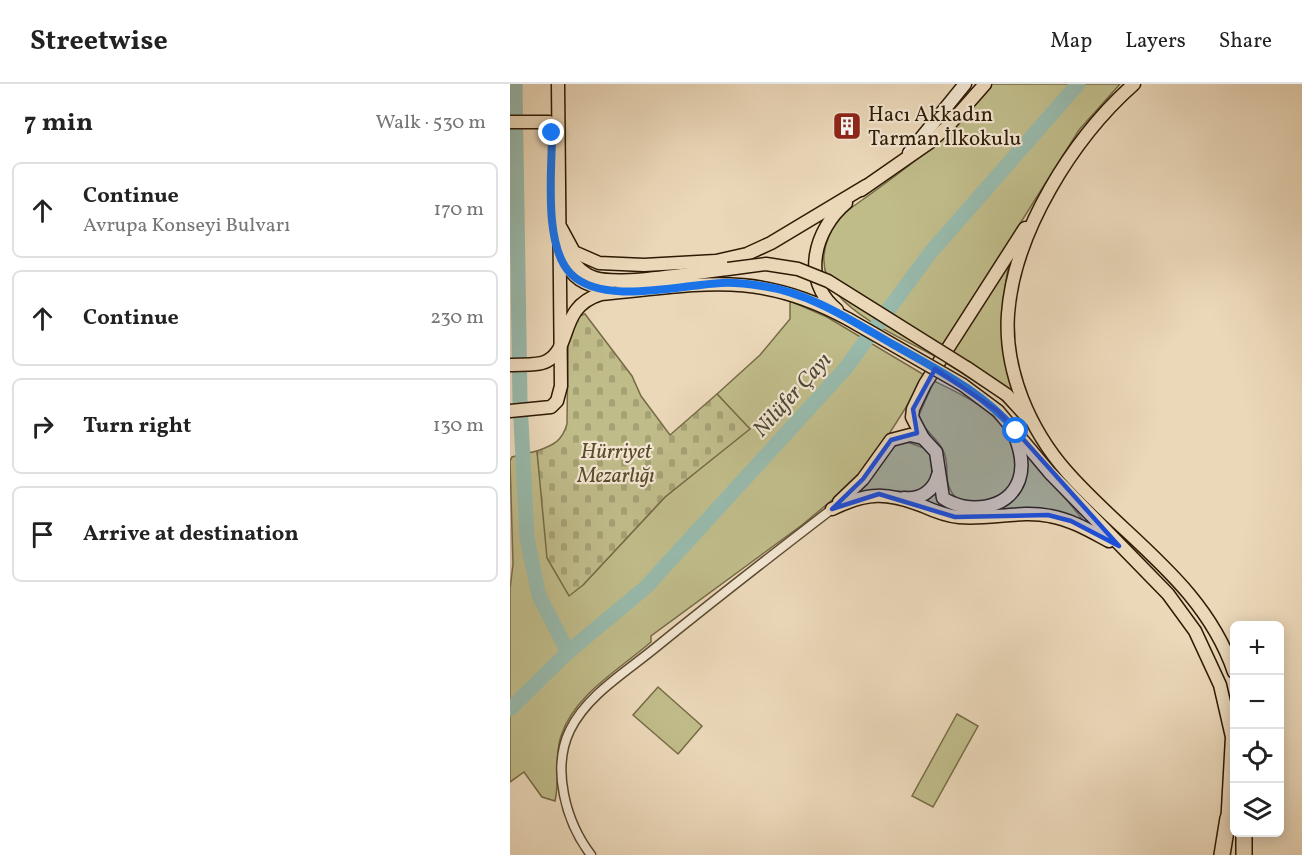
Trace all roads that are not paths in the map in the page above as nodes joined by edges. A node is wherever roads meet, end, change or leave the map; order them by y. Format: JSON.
{"nodes":[{"id":1,"x":558,"y":84,"type":"edge"},
{"id":2,"x":966,"y":84,"type":"edge"},
{"id":3,"x":985,"y":84,"type":"edge"},
{"id":4,"x":1132,"y":85,"type":"edge"},
{"id":5,"x":510,"y":122,"type":"edge"},
{"id":6,"x":898,"y":165,"type":"junction"},
{"id":7,"x":866,"y":186,"type":"junction"},
{"id":8,"x":1051,"y":187,"type":"junction"},
{"id":9,"x":557,"y":214,"type":"junction"},
{"id":10,"x":558,"y":231,"type":"junction"},
{"id":11,"x":558,"y":249,"type":"junction"},
{"id":12,"x":618,"y":292,"type":"junction"},
{"id":13,"x":848,"y":319,"type":"junction"},
{"id":14,"x":560,"y":345,"type":"junction"},
{"id":15,"x":510,"y":365,"type":"edge"},
{"id":16,"x":510,"y":411,"type":"edge"},
{"id":17,"x":1010,"y":424,"type":"junction"},
{"id":18,"x":1039,"y":430,"type":"junction"},
{"id":19,"x":923,"y":438,"type":"junction"},
{"id":20,"x":939,"y":466,"type":"junction"},
{"id":21,"x":903,"y":498,"type":"junction"},
{"id":22,"x":832,"y":509,"type":"junction"},
{"id":23,"x":1119,"y":546,"type":"junction"},
{"id":24,"x":1230,"y":663,"type":"edge"},
{"id":25,"x":1228,"y":818,"type":"joint"},
{"id":26,"x":1242,"y":837,"type":"edge"},
{"id":27,"x":591,"y":855,"type":"edge"},
{"id":28,"x":1223,"y":855,"type":"edge"},
{"id":29,"x":1242,"y":855,"type":"edge"}],
"edges":[{"from":1,"to":9,"type":"main road"},
{"from":2,"to":6,"type":"main road"},
{"from":3,"to":6,"type":"main road"},
{"from":4,"to":8,"type":"main road"},
{"from":5,"to":11,"type":"main road"},
{"from":6,"to":7,"type":"main road"},
{"from":7,"to":9,"type":"main road"},
{"from":7,"to":13,"type":"main road"},
{"from":8,"to":18,"type":"main road"},
{"from":8,"to":19,"type":"main road"},
{"from":9,"to":10,"type":"main road"},
{"from":10,"to":11,"type":"main road"},
{"from":10,"to":18,"type":"main road","bridge":true},
{"from":11,"to":12,"type":"main road"},
{"from":11,"to":14,"type":"main road"},
{"from":12,"to":13,"type":"main road"},
{"from":12,"to":14,"type":"main road"},
{"from":13,"to":17,"type":"main road","bridge":true},
{"from":14,"to":15,"type":"main road"},
{"from":14,"to":16,"type":"main road"},
{"from":17,"to":20,"type":"main road"},
{"from":17,"to":23,"type":"main road"},
{"from":18,"to":24,"type":"main road"},
{"from":19,"to":20,"type":"main road"},
{"from":19,"to":22,"type":"main road"},
{"from":20,"to":21,"type":"main road"},
{"from":21,"to":22,"type":"main road"},
{"from":21,"to":23,"type":"main road"},
{"from":22,"to":27,"type":"street"},
{"from":23,"to":25,"type":"main road"},
{"from":25,"to":28,"type":"highway"},
{"from":26,"to":29,"type":"highway"}]}
